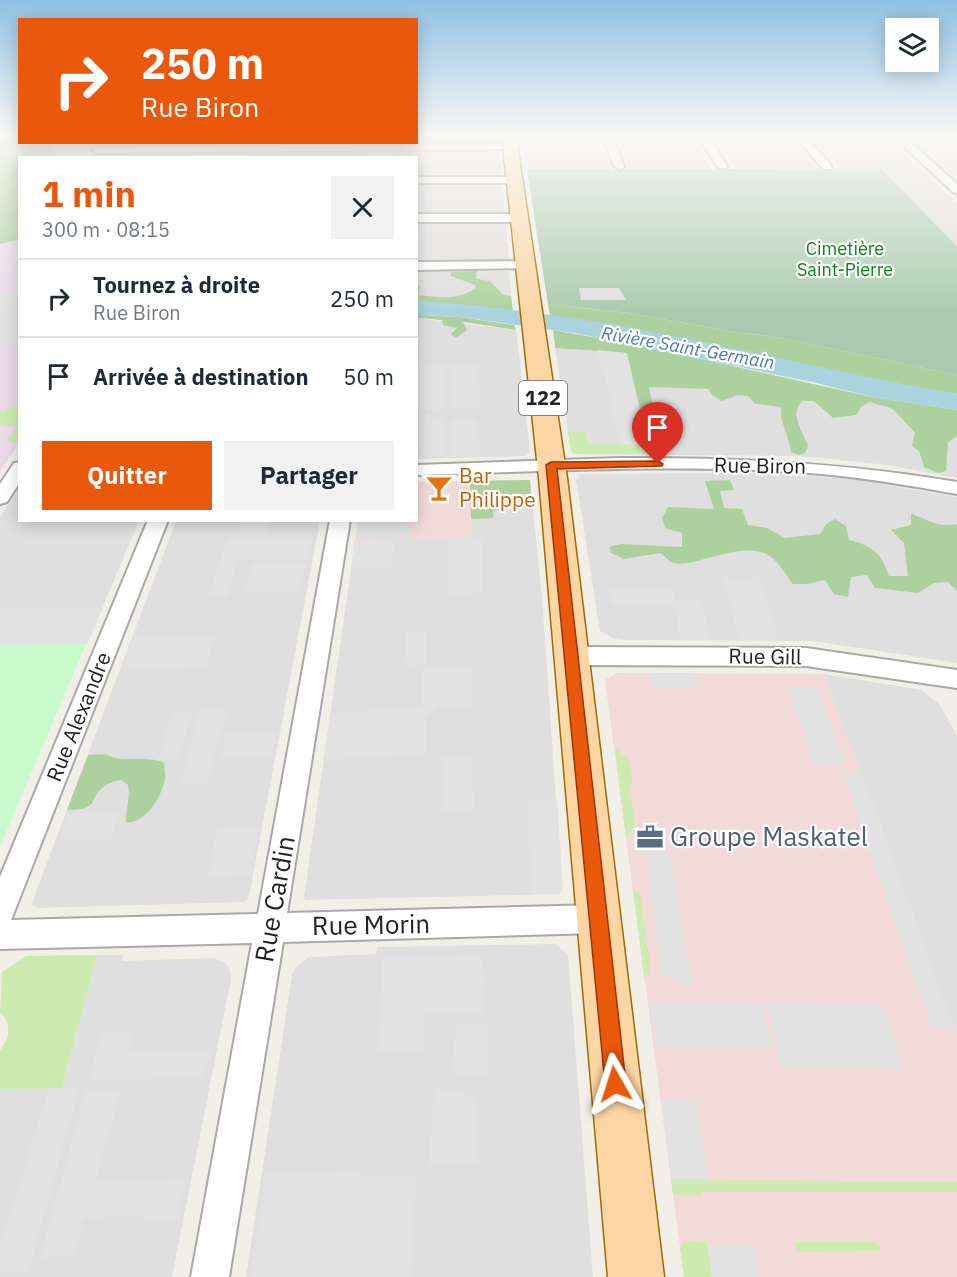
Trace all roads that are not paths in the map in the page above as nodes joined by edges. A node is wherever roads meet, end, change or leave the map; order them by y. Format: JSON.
{"nodes":[{"id":1,"x":516,"y":197,"type":"edge"},
{"id":2,"x":418,"y":218,"type":"edge"},
{"id":3,"x":519,"y":218,"type":"junction"},
{"id":4,"x":524,"y":265,"type":"junction"},
{"id":5,"x":418,"y":266,"type":"edge"},
{"id":6,"x":551,"y":465,"type":"junction"},
{"id":7,"x":18,"y":470,"type":"edge"},
{"id":8,"x":418,"y":470,"type":"edge"},
{"id":9,"x":957,"y":488,"type":"edge"},
{"id":10,"x":0,"y":498,"type":"edge"},
{"id":11,"x":157,"y":522,"type":"edge"},
{"id":12,"x":339,"y":522,"type":"edge"},
{"id":13,"x":572,"y":656,"type":"junction"},
{"id":14,"x":957,"y":679,"type":"edge"},
{"id":15,"x":0,"y":912,"type":"edge"},
{"id":16,"x":598,"y":919,"type":"junction"},
{"id":17,"x":271,"y":928,"type":"junction"},
{"id":18,"x":0,"y":935,"type":"edge"},
{"id":19,"x":210,"y":1277,"type":"edge"},
{"id":20,"x":636,"y":1277,"type":"edge"}],
"edges":[{"from":1,"to":3,"type":"main road","number":"122"},
{"from":2,"to":3,"type":"street"},
{"from":3,"to":4,"type":"main road","number":"122"},
{"from":4,"to":5,"type":"street"},
{"from":4,"to":6,"type":"main road","number":"122"},
{"from":6,"to":8,"type":"street","name":"Rue Biron"},
{"from":6,"to":9,"type":"street","name":"Rue Biron"},
{"from":6,"to":13,"type":"main road","number":"122"},
{"from":7,"to":10,"type":"street"},
{"from":11,"to":15,"type":"street","name":"Rue Alexandre"},
{"from":12,"to":17,"type":"street","name":"Rue Cardin"},
{"from":13,"to":14,"type":"street","name":"Rue Gill"},
{"from":13,"to":16,"type":"main road","number":"122"},
{"from":16,"to":17,"type":"street","name":"Rue Morin"},
{"from":16,"to":20,"type":"main road","number":"122"},
{"from":17,"to":18,"type":"street","name":"Rue Morin"},
{"from":17,"to":19,"type":"street","name":"Rue Cardin"}]}
